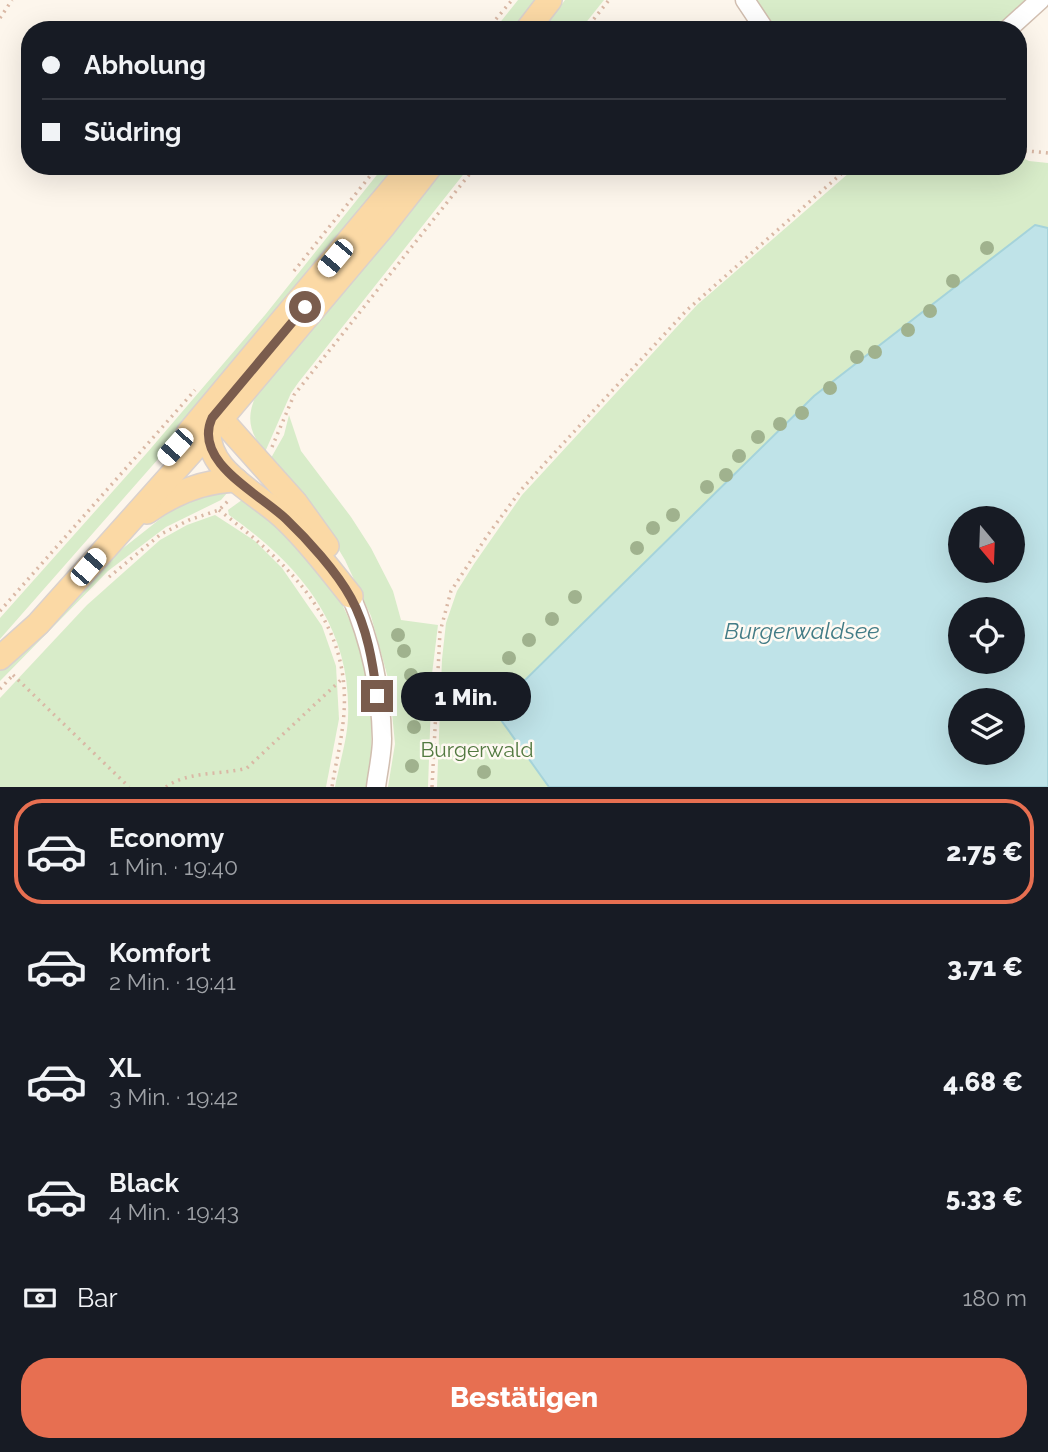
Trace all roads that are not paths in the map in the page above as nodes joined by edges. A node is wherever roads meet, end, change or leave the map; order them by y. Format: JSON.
{"nodes":[{"id":1,"x":550,"y":0,"type":"edge"},
{"id":2,"x":745,"y":0,"type":"edge"},
{"id":3,"x":1040,"y":0,"type":"edge"},
{"id":4,"x":534,"y":21,"type":"edge"},
{"id":5,"x":759,"y":21,"type":"edge"},
{"id":6,"x":1017,"y":21,"type":"edge"},
{"id":7,"x":404,"y":175,"type":"edge"},
{"id":8,"x":413,"y":175,"type":"edge"},
{"id":9,"x":425,"y":175,"type":"edge"},
{"id":10,"x":209,"y":424,"type":"junction"},
{"id":11,"x":239,"y":482,"type":"junction"},
{"id":12,"x":122,"y":530,"type":"junction"},
{"id":13,"x":351,"y":596,"type":"junction"},
{"id":14,"x":0,"y":648,"type":"edge"},
{"id":15,"x":0,"y":658,"type":"edge"},
{"id":16,"x":376,"y":787,"type":"edge"}],
"edges":[{"from":1,"to":4,"type":"main road"},
{"from":2,"to":5,"type":"street"},
{"from":3,"to":6,"type":"street"},
{"from":7,"to":10,"type":"main road"},
{"from":8,"to":10,"type":"main road"},
{"from":9,"to":10,"type":"main road"},
{"from":10,"to":11,"type":"main road"},
{"from":10,"to":12,"type":"main road"},
{"from":10,"to":13,"type":"main road"},
{"from":10,"to":14,"type":"main road"},
{"from":11,"to":12,"type":"main road"},
{"from":11,"to":13,"type":"main road"},
{"from":12,"to":15,"type":"main road"},
{"from":13,"to":16,"type":"street"}]}
